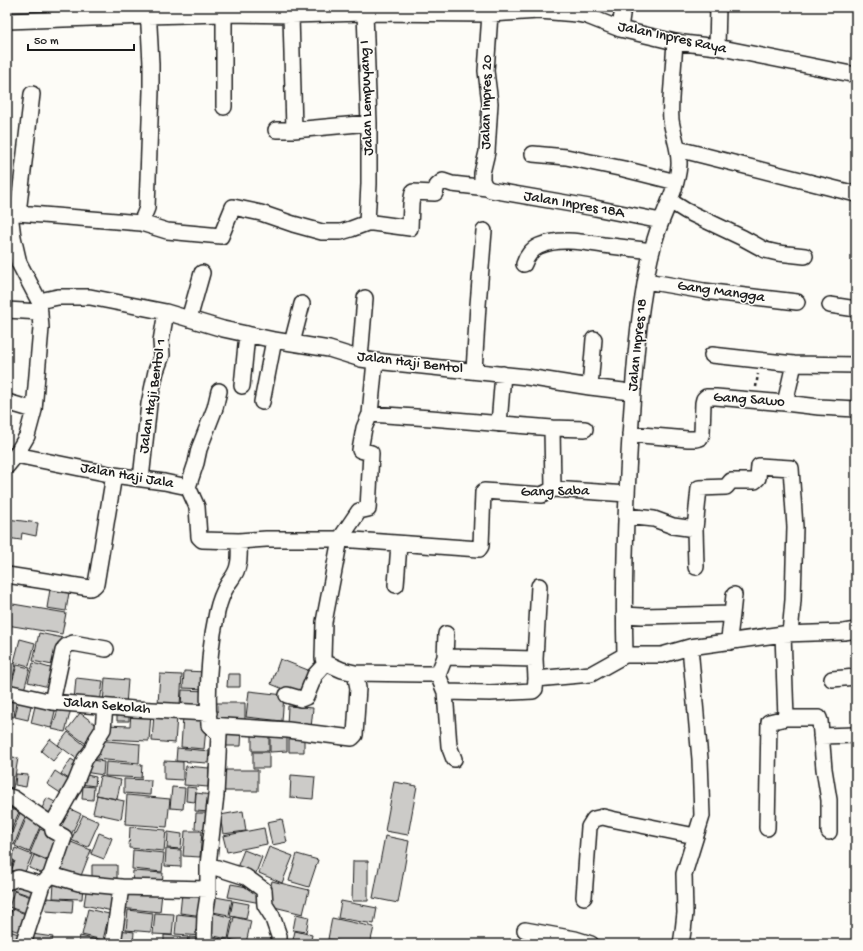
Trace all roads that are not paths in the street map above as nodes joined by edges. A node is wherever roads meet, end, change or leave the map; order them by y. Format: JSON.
{"nodes":[{"id":1,"x":623,"y":7,"type":"edge"},
{"id":2,"x":718,"y":7,"type":"edge"},
{"id":3,"x":539,"y":9,"type":"edge"},
{"id":4,"x":472,"y":10,"type":"edge"},
{"id":5,"x":148,"y":11,"type":"edge"},
{"id":6,"x":224,"y":11,"type":"edge"},
{"id":7,"x":71,"y":13,"type":"edge"},
{"id":8,"x":365,"y":13,"type":"junction"},
{"id":9,"x":490,"y":14,"type":"junction"},
{"id":10,"x":291,"y":15,"type":"junction"},
{"id":11,"x":7,"y":21,"type":"edge"},
{"id":12,"x":620,"y":29,"type":"junction"},
{"id":13,"x":675,"y":42,"type":"junction"},
{"id":14,"x":717,"y":47,"type":"junction"},
{"id":15,"x":856,"y":75,"type":"edge"},
{"id":16,"x":32,"y":94,"type":"dead end"},
{"id":17,"x":224,"y":107,"type":"dead end"},
{"id":18,"x":369,"y":123,"type":"junction"},
{"id":19,"x":276,"y":130,"type":"dead end"},
{"id":20,"x":294,"y":130,"type":"junction"},
{"id":21,"x":678,"y":149,"type":"junction"},
{"id":22,"x":533,"y":154,"type":"dead end"},
{"id":23,"x":676,"y":182,"type":"junction"},
{"id":24,"x":487,"y":188,"type":"junction"},
{"id":25,"x":856,"y":194,"type":"edge"},
{"id":26,"x":670,"y":201,"type":"junction"},
{"id":27,"x":12,"y":213,"type":"edge"},
{"id":28,"x":661,"y":222,"type":"junction"},
{"id":29,"x":141,"y":223,"type":"junction"},
{"id":30,"x":367,"y":223,"type":"junction"},
{"id":31,"x":484,"y":231,"type":"dead end"},
{"id":32,"x":646,"y":251,"type":"junction"},
{"id":33,"x":806,"y":256,"type":"dead end"},
{"id":34,"x":524,"y":264,"type":"dead end"},
{"id":35,"x":202,"y":273,"type":"dead end"},
{"id":36,"x":646,"y":281,"type":"junction"},
{"id":37,"x":365,"y":298,"type":"dead end"},
{"id":38,"x":797,"y":302,"type":"dead end"},
{"id":39,"x":302,"y":304,"type":"dead end"},
{"id":40,"x":830,"y":305,"type":"dead end"},
{"id":41,"x":39,"y":307,"type":"junction"},
{"id":42,"x":856,"y":309,"type":"edge"},
{"id":43,"x":7,"y":310,"type":"edge"},
{"id":44,"x":166,"y":312,"type":"junction"},
{"id":45,"x":189,"y":319,"type":"junction"},
{"id":46,"x":247,"y":334,"type":"junction"},
{"id":47,"x":594,"y":339,"type":"dead end"},
{"id":48,"x":274,"y":340,"type":"junction"},
{"id":49,"x":294,"y":343,"type":"junction"},
{"id":50,"x":712,"y":355,"type":"dead end"},
{"id":51,"x":360,"y":358,"type":"junction"},
{"id":52,"x":376,"y":361,"type":"junction"},
{"id":53,"x":794,"y":364,"type":"junction"},
{"id":54,"x":856,"y":365,"type":"edge"},
{"id":55,"x":474,"y":371,"type":"junction"},
{"id":56,"x":503,"y":374,"type":"junction"},
{"id":57,"x":242,"y":386,"type":"dead end"},
{"id":58,"x":590,"y":387,"type":"junction"},
{"id":59,"x":219,"y":391,"type":"dead end"},
{"id":60,"x":633,"y":393,"type":"junction"},
{"id":61,"x":7,"y":402,"type":"edge"},
{"id":62,"x":262,"y":402,"type":"dead end"},
{"id":63,"x":785,"y":402,"type":"junction"},
{"id":64,"x":856,"y":409,"type":"edge"},
{"id":65,"x":34,"y":410,"type":"junction"},
{"id":66,"x":370,"y":414,"type":"junction"},
{"id":67,"x":499,"y":424,"type":"junction"},
{"id":68,"x":552,"y":428,"type":"junction"},
{"id":69,"x":585,"y":429,"type":"dead end"},
{"id":70,"x":630,"y":434,"type":"junction"},
{"id":71,"x":12,"y":461,"type":"edge"},
{"id":72,"x":114,"y":475,"type":"junction"},
{"id":73,"x":141,"y":479,"type":"junction"},
{"id":74,"x":188,"y":487,"type":"junction"},
{"id":75,"x":553,"y":489,"type":"junction"},
{"id":76,"x":483,"y":492,"type":"joint"},
{"id":77,"x":627,"y":494,"type":"junction"},
{"id":78,"x":626,"y":516,"type":"junction"},
{"id":79,"x":695,"y":529,"type":"junction"},
{"id":80,"x":340,"y":539,"type":"junction"},
{"id":81,"x":239,"y":541,"type":"junction"},
{"id":82,"x":399,"y":544,"type":"junction"},
{"id":83,"x":696,"y":567,"type":"dead end"},
{"id":84,"x":7,"y":575,"type":"edge"},
{"id":85,"x":396,"y":585,"type":"dead end"},
{"id":86,"x":539,"y":586,"type":"dead end"},
{"id":87,"x":734,"y":595,"type":"dead end"},
{"id":88,"x":732,"y":614,"type":"junction"},
{"id":89,"x":624,"y":615,"type":"junction"},
{"id":90,"x":856,"y":630,"type":"edge"},
{"id":91,"x":446,"y":634,"type":"dead end"},
{"id":92,"x":786,"y":634,"type":"junction"},
{"id":93,"x":730,"y":642,"type":"junction"},
{"id":94,"x":690,"y":647,"type":"junction"},
{"id":95,"x":106,"y":648,"type":"dead end"},
{"id":96,"x":625,"y":655,"type":"junction"},
{"id":97,"x":445,"y":657,"type":"junction"},
{"id":98,"x":535,"y":660,"type":"junction"},
{"id":99,"x":326,"y":663,"type":"junction"},
{"id":100,"x":355,"y":673,"type":"junction"},
{"id":101,"x":438,"y":675,"type":"junction"},
{"id":102,"x":856,"y":677,"type":"edge"},
{"id":103,"x":536,"y":679,"type":"junction"},
{"id":104,"x":832,"y":679,"type":"dead end"},
{"id":105,"x":7,"y":692,"type":"edge"},
{"id":106,"x":445,"y":692,"type":"junction"},
{"id":107,"x":286,"y":695,"type":"dead end"},
{"id":108,"x":52,"y":702,"type":"junction"},
{"id":109,"x":105,"y":707,"type":"junction"},
{"id":110,"x":786,"y":718,"type":"junction"},
{"id":111,"x":209,"y":719,"type":"junction"},
{"id":112,"x":856,"y":735,"type":"edge"},
{"id":113,"x":821,"y":736,"type":"junction"},
{"id":114,"x":454,"y":759,"type":"dead end"},
{"id":115,"x":7,"y":796,"type":"edge"},
{"id":116,"x":52,"y":825,"type":"junction"},
{"id":117,"x":767,"y":828,"type":"dead end"},
{"id":118,"x":829,"y":832,"type":"dead end"},
{"id":119,"x":695,"y":836,"type":"junction"},
{"id":120,"x":208,"y":865,"type":"junction"},
{"id":121,"x":46,"y":880,"type":"junction"},
{"id":122,"x":7,"y":882,"type":"edge"},
{"id":123,"x":121,"y":887,"type":"junction"},
{"id":124,"x":208,"y":889,"type":"junction"},
{"id":125,"x":584,"y":897,"type":"dead end"},
{"id":126,"x":525,"y":930,"type":"dead end"},
{"id":127,"x":23,"y":944,"type":"edge"},
{"id":128,"x":113,"y":944,"type":"edge"},
{"id":129,"x":204,"y":944,"type":"edge"},
{"id":130,"x":279,"y":944,"type":"edge"},
{"id":131,"x":591,"y":944,"type":"edge"},
{"id":132,"x":680,"y":944,"type":"edge"}],
"edges":[{"from":1,"to":12,"type":"street"},
{"from":2,"to":14,"type":"street"},
{"from":3,"to":9,"type":"street","name":"Jalan Inpres Raya"},
{"from":3,"to":12,"type":"street","name":"Jalan Inpres Raya"},
{"from":4,"to":8,"type":"street","name":"Jalan Inpres Raya"},
{"from":4,"to":9,"type":"street","name":"Jalan Inpres Raya"},
{"from":5,"to":6,"type":"street","name":"Jalan Inpres Raya"},
{"from":5,"to":7,"type":"street","name":"Jalan Inpres Raya"},
{"from":5,"to":29,"type":"street"},
{"from":6,"to":10,"type":"street","name":"Jalan Inpres Raya"},
{"from":6,"to":17,"type":"street"},
{"from":7,"to":11,"type":"street","name":"Jalan Inpres Raya"},
{"from":8,"to":10,"type":"street","name":"Jalan Inpres Raya"},
{"from":8,"to":18,"type":"street","name":"Jalan Lempuyang I"},
{"from":9,"to":24,"type":"street","name":"Jalan Inpres 20"},
{"from":10,"to":20,"type":"street"},
{"from":12,"to":13,"type":"street","name":"Jalan Inpres Raya"},
{"from":13,"to":14,"type":"street","name":"Jalan Inpres Raya"},
{"from":13,"to":21,"type":"street","name":"Jalan Inpres 18"},
{"from":14,"to":15,"type":"street","name":"Jalan Inpres Raya"},
{"from":16,"to":27,"type":"street"},
{"from":18,"to":20,"type":"street"},
{"from":18,"to":30,"type":"street","name":"Jalan Lempuyang I"},
{"from":19,"to":20,"type":"street"},
{"from":21,"to":23,"type":"street","name":"Jalan Inpres 18"},
{"from":21,"to":25,"type":"street"},
{"from":22,"to":23,"type":"street"},
{"from":23,"to":26,"type":"street","name":"Jalan Inpres 18"},
{"from":24,"to":28,"type":"street","name":"Jalan Inpres 18A"},
{"from":24,"to":30,"type":"street","name":"Jalan Inpres 18A"},
{"from":26,"to":28,"type":"street","name":"Jalan Inpres 18"},
{"from":26,"to":33,"type":"street"},
{"from":27,"to":29,"type":"street"},
{"from":27,"to":41,"type":"street"},
{"from":28,"to":32,"type":"street","name":"Jalan Inpres 18"},
{"from":29,"to":30,"type":"street"},
{"from":31,"to":55,"type":"street"},
{"from":32,"to":34,"type":"street"},
{"from":32,"to":36,"type":"street","name":"Jalan Inpres 18"},
{"from":35,"to":45,"type":"street"},
{"from":36,"to":38,"type":"street","name":"Gang Mangga"},
{"from":36,"to":60,"type":"street","name":"Jalan Inpres 18"},
{"from":37,"to":51,"type":"street"},
{"from":39,"to":49,"type":"street"},
{"from":40,"to":42,"type":"street"},
{"from":41,"to":43,"type":"street","name":"Jalan Haji Bentol"},
{"from":41,"to":44,"type":"street","name":"Jalan Haji Bentol"},
{"from":41,"to":65,"type":"street"},
{"from":44,"to":45,"type":"street","name":"Jalan Haji Bentol"},
{"from":44,"to":73,"type":"street","name":"Jalan Haji Bentol 1"},
{"from":45,"to":46,"type":"street","name":"Jalan Haji Bentol"},
{"from":46,"to":48,"type":"street","name":"Jalan Haji Bentol"},
{"from":46,"to":57,"type":"street"},
{"from":47,"to":58,"type":"street"},
{"from":48,"to":49,"type":"street","name":"Jalan Haji Bentol"},
{"from":48,"to":62,"type":"street"},
{"from":49,"to":51,"type":"street","name":"Jalan Haji Bentol"},
{"from":50,"to":53,"type":"street"},
{"from":51,"to":52,"type":"street","name":"Jalan Haji Bentol"},
{"from":52,"to":55,"type":"street","name":"Jalan Haji Bentol"},
{"from":52,"to":66,"type":"street"},
{"from":53,"to":54,"type":"street"},
{"from":53,"to":63,"type":"street"},
{"from":55,"to":56,"type":"street","name":"Jalan Haji Bentol"},
{"from":56,"to":58,"type":"street","name":"Jalan Haji Bentol"},
{"from":56,"to":67,"type":"street"},
{"from":58,"to":60,"type":"street","name":"Jalan Haji Bentol"},
{"from":59,"to":74,"type":"street"},
{"from":60,"to":70,"type":"street","name":"Jalan Inpres 18"},
{"from":61,"to":65,"type":"street"},
{"from":63,"to":64,"type":"street","name":"Gang Sawo"},
{"from":63,"to":70,"type":"street","name":"Gang Sawo"},
{"from":65,"to":71,"type":"street"},
{"from":66,"to":67,"type":"street"},
{"from":66,"to":80,"type":"street"},
{"from":67,"to":68,"type":"street"},
{"from":68,"to":69,"type":"street"},
{"from":68,"to":75,"type":"street"},
{"from":70,"to":77,"type":"street","name":"Jalan Inpres 18"},
{"from":71,"to":72,"type":"street","name":"Jalan Haji Jala"},
{"from":72,"to":73,"type":"street","name":"Jalan Haji Jala"},
{"from":72,"to":84,"type":"street"},
{"from":73,"to":74,"type":"street","name":"Jalan Haji Jala"},
{"from":74,"to":81,"type":"street","name":"Jalan Haji Jala"},
{"from":75,"to":76,"type":"street","name":"Gang Saba"},
{"from":75,"to":77,"type":"street","name":"Gang Saba"},
{"from":76,"to":82,"type":"street","name":"Jalan Haji Jala"},
{"from":77,"to":78,"type":"street","name":"Jalan Inpres 18"},
{"from":78,"to":79,"type":"street"},
{"from":78,"to":89,"type":"street","name":"Jalan Inpres 18"},
{"from":79,"to":83,"type":"street"},
{"from":79,"to":92,"type":"street"},
{"from":80,"to":81,"type":"street","name":"Jalan Haji Jala"},
{"from":80,"to":82,"type":"street","name":"Jalan Haji Jala"},
{"from":80,"to":99,"type":"street"},
{"from":81,"to":111,"type":"street"},
{"from":82,"to":85,"type":"street"},
{"from":86,"to":98,"type":"street"},
{"from":87,"to":88,"type":"street"},
{"from":88,"to":89,"type":"street"},
{"from":88,"to":93,"type":"street"},
{"from":89,"to":96,"type":"street","name":"Jalan Inpres 18"},
{"from":90,"to":92,"type":"street"},
{"from":91,"to":97,"type":"street"},
{"from":92,"to":93,"type":"street"},
{"from":92,"to":110,"type":"street"},
{"from":93,"to":94,"type":"street"},
{"from":94,"to":96,"type":"street"},
{"from":94,"to":119,"type":"street"},
{"from":95,"to":108,"type":"street"},
{"from":96,"to":103,"type":"street"},
{"from":97,"to":98,"type":"street"},
{"from":97,"to":101,"type":"street"},
{"from":98,"to":103,"type":"street"},
{"from":99,"to":100,"type":"street"},
{"from":99,"to":107,"type":"street"},
{"from":100,"to":101,"type":"street"},
{"from":100,"to":111,"type":"street","name":"Jalan Sekolah"},
{"from":101,"to":106,"type":"street"},
{"from":102,"to":104,"type":"street"},
{"from":103,"to":106,"type":"street"},
{"from":105,"to":108,"type":"street","name":"Jalan Sekolah"},
{"from":106,"to":114,"type":"street"},
{"from":108,"to":109,"type":"street","name":"Jalan Sekolah"},
{"from":109,"to":111,"type":"street","name":"Jalan Sekolah"},
{"from":109,"to":116,"type":"street"},
{"from":110,"to":113,"type":"street"},
{"from":110,"to":117,"type":"street"},
{"from":111,"to":120,"type":"street"},
{"from":112,"to":113,"type":"street"},
{"from":113,"to":118,"type":"street"},
{"from":115,"to":116,"type":"street"},
{"from":116,"to":121,"type":"street"},
{"from":119,"to":125,"type":"street"},
{"from":119,"to":132,"type":"street"},
{"from":120,"to":124,"type":"street"},
{"from":120,"to":130,"type":"street"},
{"from":121,"to":122,"type":"street"},
{"from":121,"to":123,"type":"street"},
{"from":121,"to":127,"type":"street"},
{"from":123,"to":124,"type":"street"},
{"from":123,"to":128,"type":"street"},
{"from":124,"to":129,"type":"street"},
{"from":126,"to":131,"type":"street"}]}
